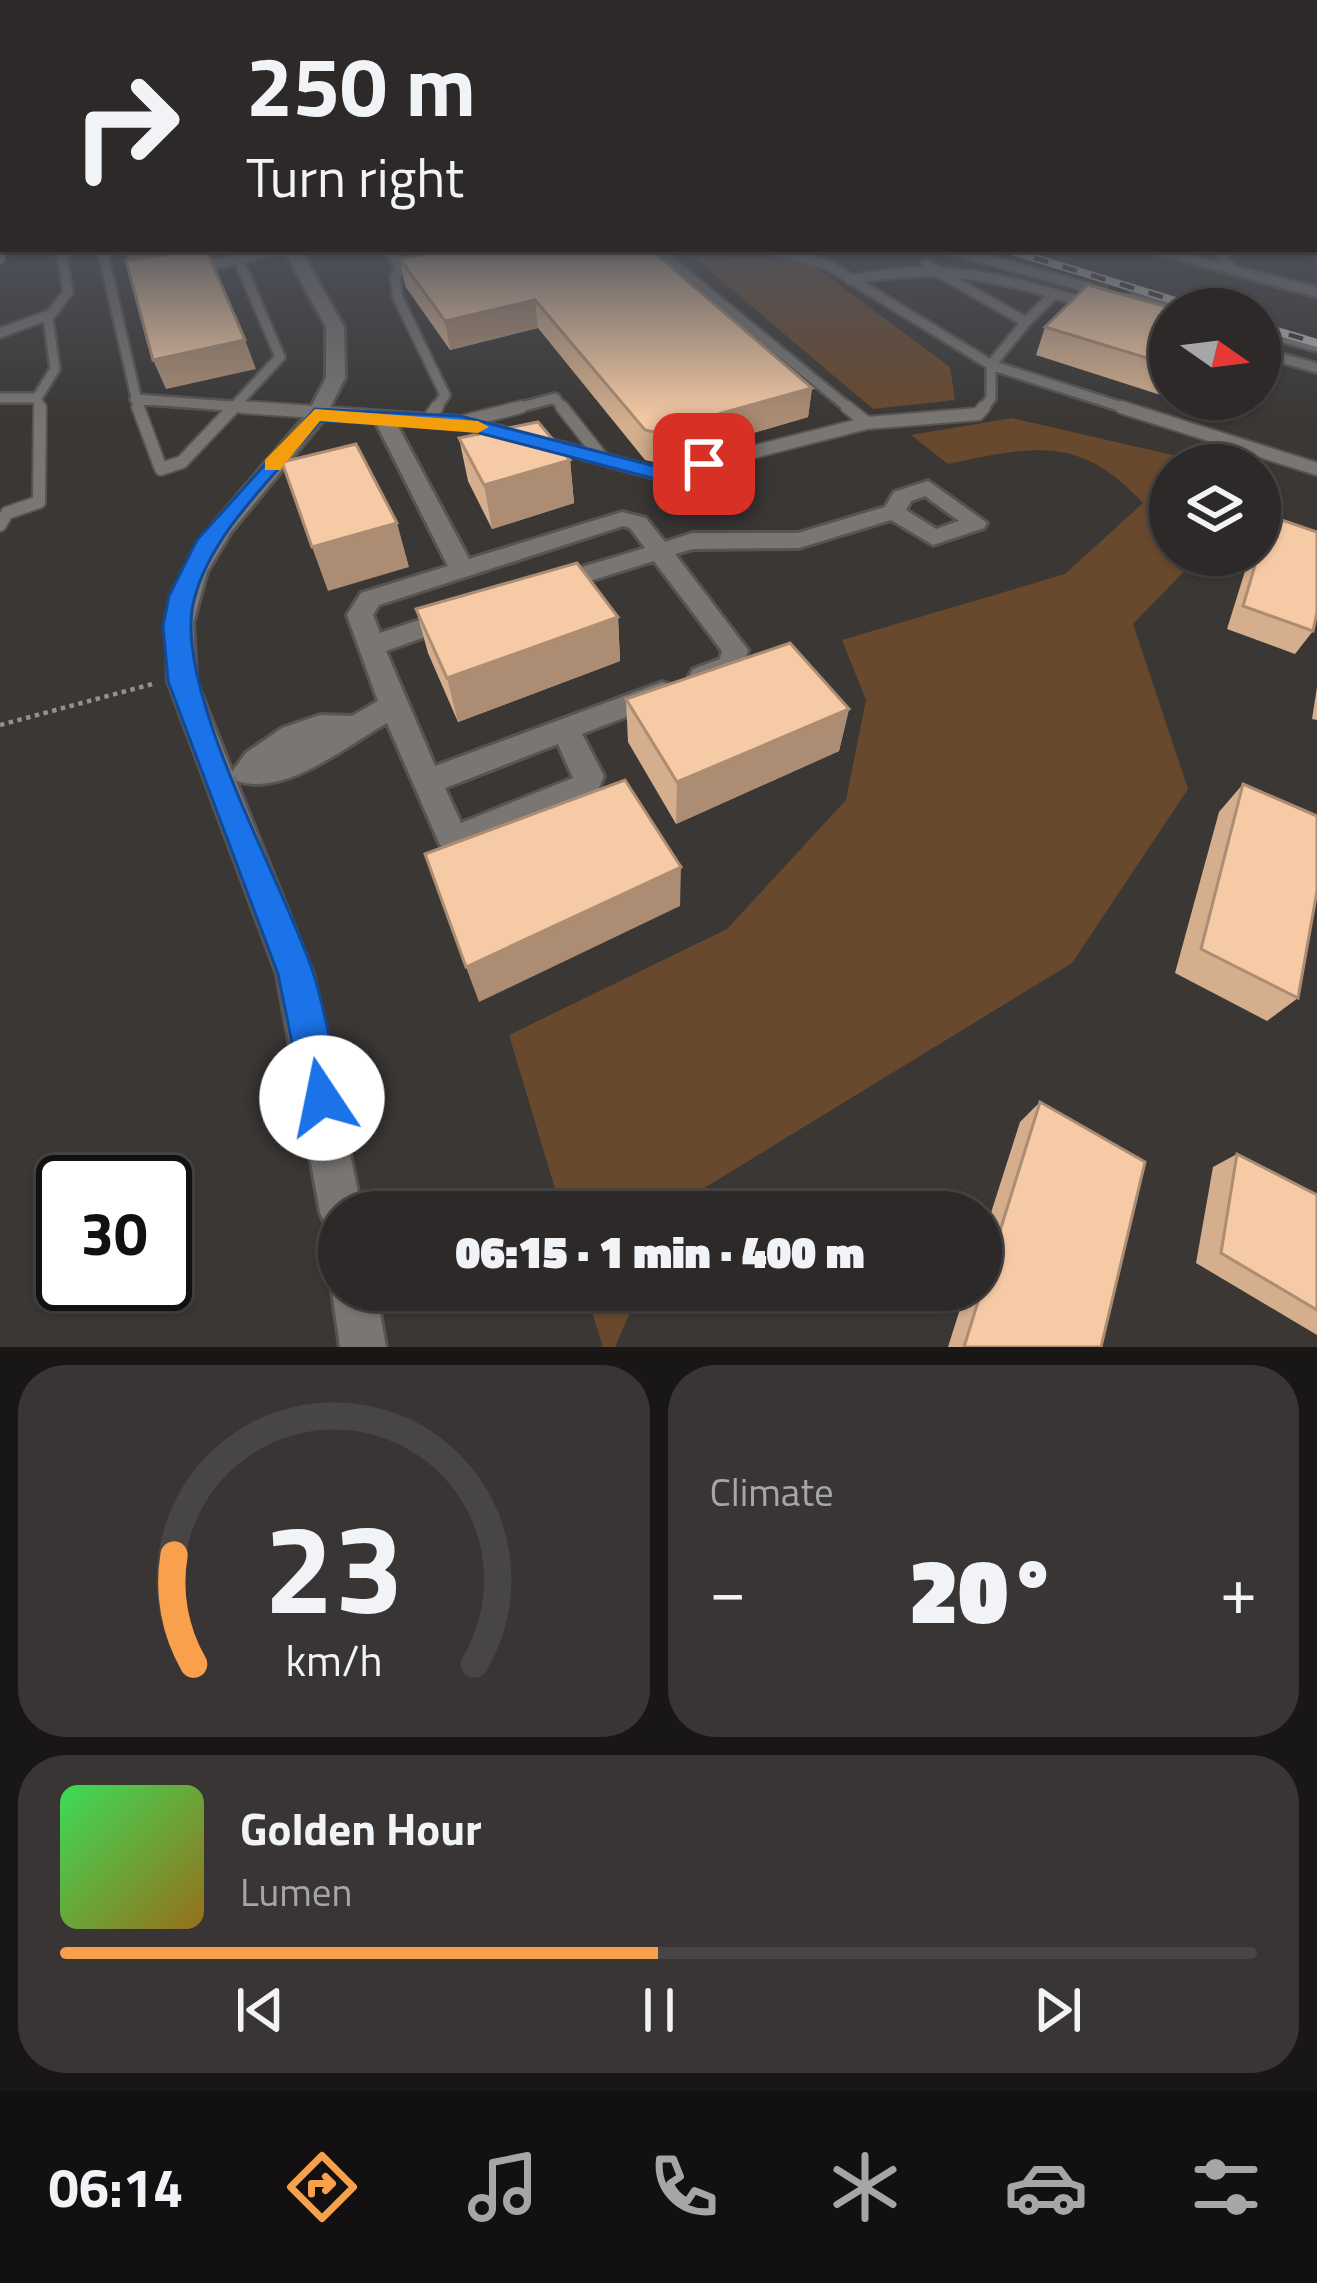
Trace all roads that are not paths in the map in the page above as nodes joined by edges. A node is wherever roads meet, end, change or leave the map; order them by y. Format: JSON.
{"nodes":[{"id":1,"x":65,"y":296,"type":"edge"},
{"id":2,"x":112,"y":296,"type":"edge"},
{"id":3,"x":254,"y":296,"type":"edge"},
{"id":4,"x":317,"y":296,"type":"edge"},
{"id":5,"x":398,"y":296,"type":"edge"},
{"id":6,"x":717,"y":296,"type":"edge"},
{"id":7,"x":874,"y":296,"type":"edge"},
{"id":8,"x":979,"y":296,"type":"edge"},
{"id":9,"x":1052,"y":296,"type":"edge"},
{"id":10,"x":1061,"y":296,"type":"edge"},
{"id":11,"x":1094,"y":305,"type":"edge"},
{"id":12,"x":52,"y":314,"type":"junction"},
{"id":13,"x":1026,"y":322,"type":"junction"},
{"id":14,"x":0,"y":333,"type":"edge"},
{"id":15,"x":1281,"y":338,"type":"edge"},
{"id":16,"x":1317,"y":347,"type":"edge"},
{"id":17,"x":1281,"y":358,"type":"edge"},
{"id":18,"x":991,"y":364,"type":"junction"},
{"id":19,"x":1317,"y":368,"type":"edge"},
{"id":20,"x":0,"y":398,"type":"edge"},
{"id":21,"x":37,"y":398,"type":"junction"},
{"id":22,"x":135,"y":400,"type":"junction"},
{"id":23,"x":236,"y":408,"type":"junction"},
{"id":24,"x":315,"y":415,"type":"junction"},
{"id":25,"x":384,"y":419,"type":"junction"},
{"id":26,"x":428,"y":420,"type":"junction"},
{"id":27,"x":460,"y":422,"type":"junction"},
{"id":28,"x":867,"y":423,"type":"junction"},
{"id":29,"x":513,"y":435,"type":"edge"},
{"id":30,"x":536,"y":441,"type":"edge"},
{"id":31,"x":603,"y":459,"type":"junction"},
{"id":32,"x":1317,"y":470,"type":"edge"},
{"id":33,"x":893,"y":512,"type":"dead end"},
{"id":34,"x":2,"y":517,"type":"edge"},
{"id":35,"x":658,"y":549,"type":"junction"},
{"id":36,"x":462,"y":569,"type":"junction"},
{"id":37,"x":526,"y":594,"type":"edge"},
{"id":38,"x":482,"y":608,"type":"edge"},
{"id":39,"x":371,"y":646,"type":"junction"},
{"id":40,"x":394,"y":706,"type":"junction"},
{"id":41,"x":565,"y":729,"type":"junction"},
{"id":42,"x":236,"y":778,"type":"junction"},
{"id":43,"x":427,"y":782,"type":"junction"},
{"id":44,"x":337,"y":1191,"type":"edge"},
{"id":45,"x":357,"y":1311,"type":"edge"},
{"id":46,"x":363,"y":1347,"type":"edge"}],
"edges":[{"from":1,"to":12,"type":"lane"},
{"from":2,"to":22,"type":"lane"},
{"from":3,"to":23,"type":"lane"},
{"from":4,"to":24,"type":"street"},
{"from":5,"to":26,"type":"lane"},
{"from":6,"to":28,"type":"lane"},
{"from":7,"to":18,"type":"lane"},
{"from":8,"to":13,"type":"lane"},
{"from":9,"to":13,"type":"lane"},
{"from":10,"to":11,"type":"lane"},
{"from":12,"to":14,"type":"lane"},
{"from":12,"to":21,"type":"lane"},
{"from":13,"to":18,"type":"lane"},
{"from":15,"to":16,"type":"lane"},
{"from":17,"to":19,"type":"lane"},
{"from":18,"to":28,"type":"lane"},
{"from":18,"to":32,"type":"lane"},
{"from":20,"to":21,"type":"lane"},
{"from":21,"to":34,"type":"lane"},
{"from":22,"to":23,"type":"lane"},
{"from":22,"to":23,"type":"lane"},
{"from":23,"to":24,"type":"lane"},
{"from":24,"to":25,"type":"lane"},
{"from":24,"to":42,"type":"street"},
{"from":25,"to":26,"type":"lane"},
{"from":25,"to":36,"type":"street"},
{"from":26,"to":27,"type":"lane"},
{"from":27,"to":29,"type":"lane"},
{"from":27,"to":31,"type":"lane"},
{"from":28,"to":31,"type":"lane"},
{"from":30,"to":31,"type":"lane"},
{"from":33,"to":35,"type":"street"},
{"from":35,"to":36,"type":"street"},
{"from":35,"to":37,"type":"street"},
{"from":35,"to":41,"type":"street"},
{"from":36,"to":39,"type":"street"},
{"from":38,"to":39,"type":"street"},
{"from":39,"to":40,"type":"street"},
{"from":40,"to":42,"type":"street"},
{"from":40,"to":43,"type":"street"},
{"from":41,"to":43,"type":"street"},
{"from":41,"to":43,"type":"street"},
{"from":42,"to":44,"type":"street"},
{"from":45,"to":46,"type":"street"}]}
